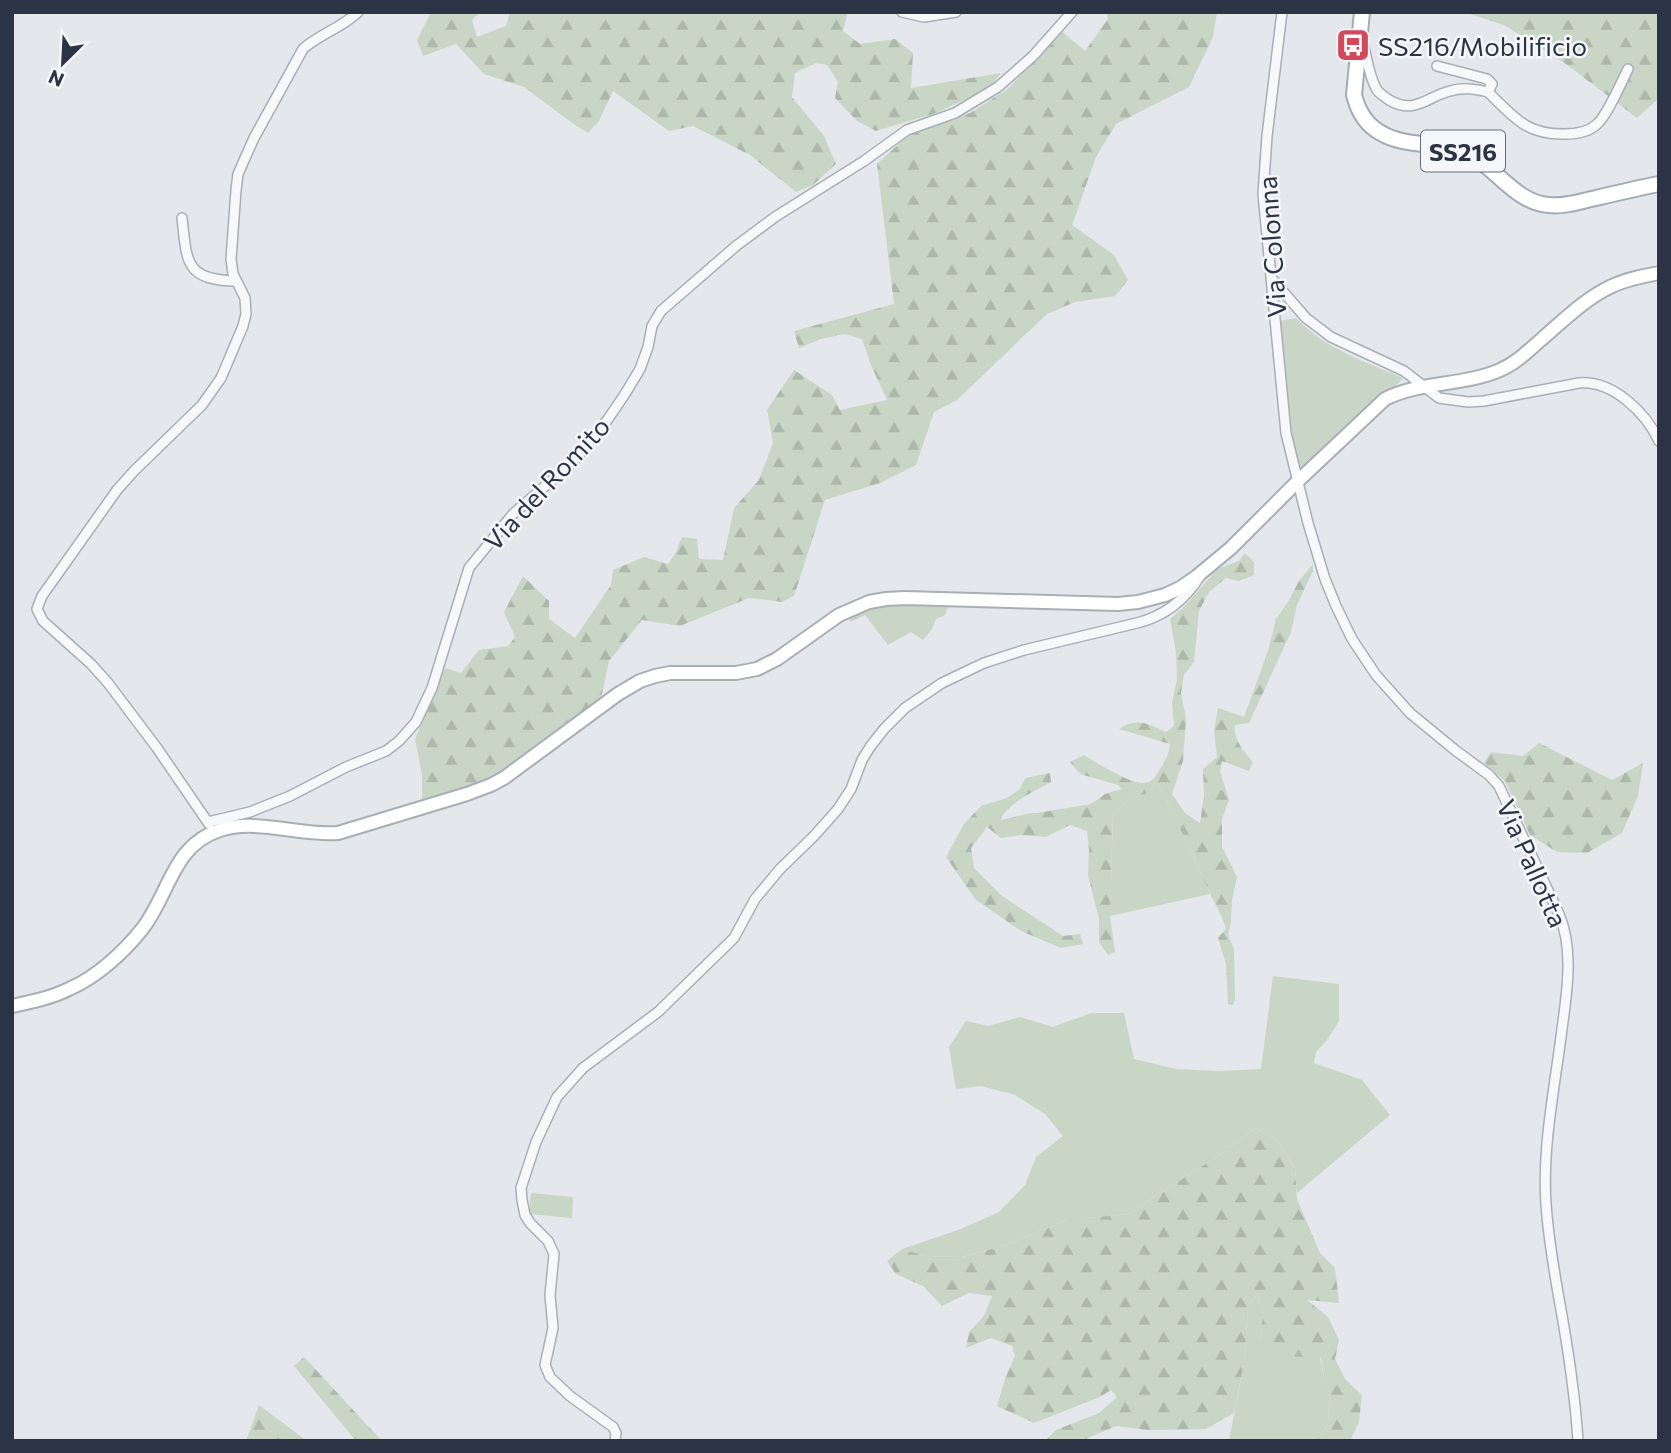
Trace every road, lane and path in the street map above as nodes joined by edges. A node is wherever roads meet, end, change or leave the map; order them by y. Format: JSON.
{"nodes":[{"id":1,"x":358,"y":12,"type":"edge"},
{"id":2,"x":902,"y":12,"type":"edge"},
{"id":3,"x":956,"y":12,"type":"edge"},
{"id":4,"x":1072,"y":12,"type":"edge"},
{"id":5,"x":1282,"y":12,"type":"edge"},
{"id":6,"x":1362,"y":12,"type":"edge"},
{"id":7,"x":1360,"y":34,"type":"junction"},
{"id":8,"x":1437,"y":66,"type":"dead end"},
{"id":9,"x":1628,"y":69,"type":"dead end"},
{"id":10,"x":1488,"y":92,"type":"junction"},
{"id":11,"x":1659,"y":184,"type":"edge"},
{"id":12,"x":182,"y":218,"type":"dead end"},
{"id":13,"x":1659,"y":272,"type":"edge"},
{"id":14,"x":1272,"y":279,"type":"junction"},
{"id":15,"x":236,"y":281,"type":"junction"},
{"id":16,"x":1424,"y":388,"type":"junction"},
{"id":17,"x":1659,"y":441,"type":"edge"},
{"id":18,"x":1299,"y":480,"type":"junction"},
{"id":19,"x":1202,"y":572,"type":"junction"},
{"id":20,"x":211,"y":827,"type":"junction"},
{"id":21,"x":12,"y":1006,"type":"edge"},
{"id":22,"x":615,"y":1441,"type":"edge"},
{"id":23,"x":1578,"y":1441,"type":"edge"}],
"edges":[{"from":1,"to":15,"type":"street"},
{"from":2,"to":3,"type":"street"},
{"from":4,"to":20,"type":"street","name":"Via del Romito"},
{"from":5,"to":14,"type":"street","name":"Via Colonna"},
{"from":6,"to":7,"type":"main road","number":"SS216"},
{"from":7,"to":10,"type":"street"},
{"from":7,"to":11,"type":"main road","number":"SS216"},
{"from":8,"to":10,"type":"street"},
{"from":9,"to":10,"type":"street"},
{"from":12,"to":15,"type":"street"},
{"from":13,"to":16,"type":"street"},
{"from":14,"to":16,"type":"street"},
{"from":14,"to":18,"type":"street","name":"Via Colonna"},
{"from":15,"to":20,"type":"street"},
{"from":16,"to":17,"type":"street"},
{"from":16,"to":18,"type":"street"},
{"from":18,"to":19,"type":"street"},
{"from":18,"to":23,"type":"street","name":"Via Pallotta"},
{"from":19,"to":20,"type":"street"},
{"from":19,"to":22,"type":"street"},
{"from":20,"to":21,"type":"street"}]}
